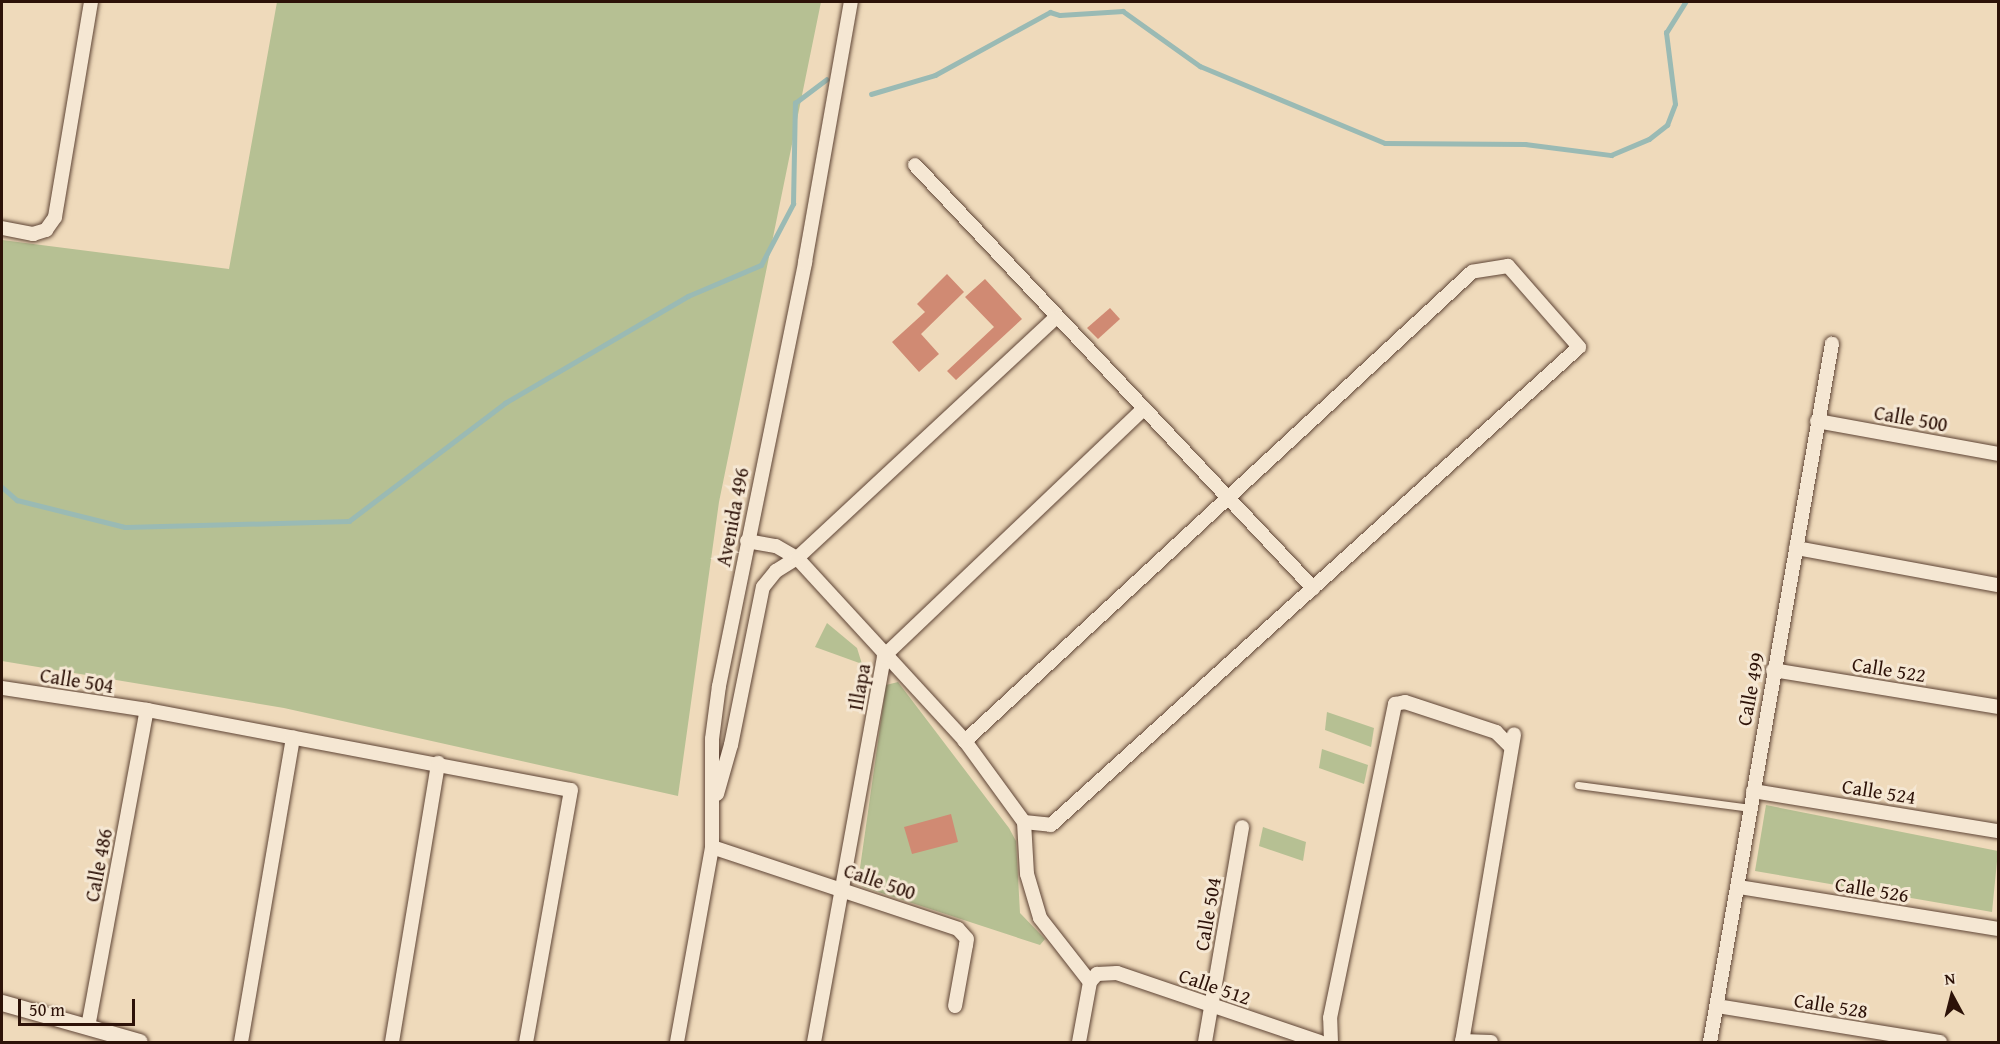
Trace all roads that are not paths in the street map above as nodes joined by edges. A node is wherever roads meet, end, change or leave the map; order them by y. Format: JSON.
{"nodes":[{"id":1,"x":91,"y":2,"type":"edge"},
{"id":2,"x":851,"y":2,"type":"edge"},
{"id":3,"x":915,"y":165,"type":"dead end"},
{"id":4,"x":2,"y":228,"type":"edge"},
{"id":5,"x":1055,"y":318,"type":"junction"},
{"id":6,"x":1832,"y":344,"type":"dead end"},
{"id":7,"x":1144,"y":408,"type":"junction"},
{"id":8,"x":1817,"y":421,"type":"junction"},
{"id":9,"x":1998,"y":454,"type":"edge"},
{"id":10,"x":1225,"y":497,"type":"junction"},
{"id":11,"x":747,"y":541,"type":"junction"},
{"id":12,"x":1796,"y":548,"type":"junction"},
{"id":13,"x":797,"y":558,"type":"junction"},
{"id":14,"x":1998,"y":585,"type":"edge"},
{"id":15,"x":1313,"y":588,"type":"junction"},
{"id":16,"x":884,"y":656,"type":"junction"},
{"id":17,"x":1773,"y":670,"type":"junction"},
{"id":18,"x":2,"y":688,"type":"edge"},
{"id":19,"x":1998,"y":707,"type":"edge"},
{"id":20,"x":147,"y":710,"type":"junction"},
{"id":21,"x":293,"y":737,"type":"junction"},
{"id":22,"x":965,"y":741,"type":"junction"},
{"id":23,"x":438,"y":763,"type":"junction"},
{"id":24,"x":1578,"y":785,"type":"dead end"},
{"id":25,"x":1753,"y":791,"type":"junction"},
{"id":26,"x":1750,"y":808,"type":"junction"},
{"id":27,"x":712,"y":810,"type":"junction"},
{"id":28,"x":1024,"y":822,"type":"junction"},
{"id":29,"x":1242,"y":827,"type":"dead end"},
{"id":30,"x":1998,"y":831,"type":"edge"},
{"id":31,"x":712,"y":847,"type":"junction"},
{"id":32,"x":1739,"y":887,"type":"junction"},
{"id":33,"x":844,"y":888,"type":"junction"},
{"id":34,"x":1998,"y":929,"type":"edge"},
{"id":35,"x":1094,"y":978,"type":"junction"},
{"id":36,"x":2,"y":1003,"type":"edge"},
{"id":37,"x":1211,"y":1005,"type":"junction"},
{"id":38,"x":955,"y":1006,"type":"dead end"},
{"id":39,"x":1717,"y":1006,"type":"junction"},
{"id":40,"x":88,"y":1027,"type":"junction"},
{"id":41,"x":140,"y":1042,"type":"edge"},
{"id":42,"x":241,"y":1042,"type":"edge"},
{"id":43,"x":392,"y":1042,"type":"edge"},
{"id":44,"x":526,"y":1042,"type":"edge"},
{"id":45,"x":677,"y":1042,"type":"edge"},
{"id":46,"x":814,"y":1042,"type":"edge"},
{"id":47,"x":1080,"y":1042,"type":"edge"},
{"id":48,"x":1205,"y":1042,"type":"edge"},
{"id":49,"x":1320,"y":1042,"type":"edge"},
{"id":50,"x":1331,"y":1042,"type":"edge"},
{"id":51,"x":1462,"y":1042,"type":"edge"},
{"id":52,"x":1491,"y":1042,"type":"edge"},
{"id":53,"x":1710,"y":1042,"type":"edge"},
{"id":54,"x":1940,"y":1042,"type":"edge"}],
"edges":[{"from":1,"to":4,"type":"street"},
{"from":2,"to":11,"type":"street","name":"Avenida 496"},
{"from":3,"to":5,"type":"street"},
{"from":5,"to":7,"type":"street"},
{"from":5,"to":13,"type":"street"},
{"from":6,"to":8,"type":"street","name":"Calle 499"},
{"from":7,"to":10,"type":"street"},
{"from":7,"to":16,"type":"street","name":"Illapa"},
{"from":8,"to":9,"type":"street","name":"Calle 500"},
{"from":8,"to":12,"type":"street","name":"Calle 499"},
{"from":10,"to":15,"type":"street"},
{"from":10,"to":15,"type":"street"},
{"from":10,"to":22,"type":"street"},
{"from":11,"to":13,"type":"street"},
{"from":11,"to":27,"type":"street","name":"Avenida 496"},
{"from":12,"to":14,"type":"street"},
{"from":12,"to":17,"type":"street","name":"Calle 499"},
{"from":13,"to":16,"type":"street"},
{"from":13,"to":27,"type":"street"},
{"from":15,"to":28,"type":"street"},
{"from":16,"to":22,"type":"street"},
{"from":16,"to":33,"type":"street","name":"Illapa"},
{"from":17,"to":19,"type":"street","name":"Calle 522"},
{"from":17,"to":25,"type":"street","name":"Calle 499"},
{"from":18,"to":20,"type":"street","name":"Calle 504"},
{"from":20,"to":21,"type":"street","name":"Calle 504"},
{"from":20,"to":40,"type":"street","name":"Calle 486"},
{"from":21,"to":23,"type":"street","name":"Calle 504"},
{"from":21,"to":42,"type":"street"},
{"from":22,"to":28,"type":"street"},
{"from":23,"to":43,"type":"street"},
{"from":23,"to":44,"type":"street","name":"Calle 504"},
{"from":24,"to":26,"type":"lane"},
{"from":25,"to":26,"type":"street","name":"Calle 499"},
{"from":25,"to":30,"type":"street","name":"Calle 524"},
{"from":26,"to":32,"type":"street","name":"Calle 499"},
{"from":27,"to":31,"type":"street","name":"Avenida 496"},
{"from":28,"to":35,"type":"street"},
{"from":29,"to":37,"type":"street","name":"Calle 504"},
{"from":31,"to":33,"type":"street","name":"Calle 500"},
{"from":31,"to":45,"type":"street","name":"Avenida 496"},
{"from":32,"to":34,"type":"street","name":"Calle 526"},
{"from":32,"to":39,"type":"street","name":"Calle 499"},
{"from":33,"to":38,"type":"street","name":"Calle 500"},
{"from":33,"to":46,"type":"street","name":"Illapa"},
{"from":35,"to":37,"type":"street","name":"Calle 512"},
{"from":35,"to":47,"type":"street"},
{"from":36,"to":40,"type":"street"},
{"from":37,"to":48,"type":"street","name":"Calle 504"},
{"from":37,"to":49,"type":"street","name":"Calle 512"},
{"from":39,"to":53,"type":"street","name":"Calle 499"},
{"from":39,"to":54,"type":"street","name":"Calle 528"},
{"from":40,"to":41,"type":"street"},
{"from":50,"to":51,"type":"street"},
{"from":51,"to":52,"type":"street"}]}
